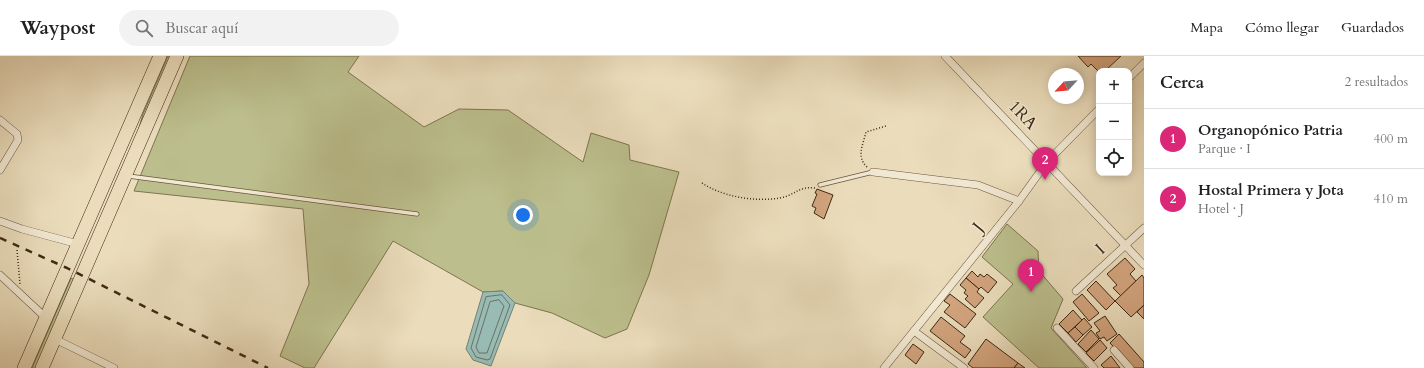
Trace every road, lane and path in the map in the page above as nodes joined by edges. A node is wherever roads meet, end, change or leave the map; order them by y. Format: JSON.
{"nodes":[{"id":1,"x":160,"y":56,"type":"edge"},
{"id":2,"x":177,"y":56,"type":"edge"},
{"id":3,"x":945,"y":56,"type":"edge"},
{"id":4,"x":1144,"y":63,"type":"edge"},
{"id":5,"x":1132,"y":75,"type":"edge"},
{"id":6,"x":1096,"y":112,"type":"edge"},
{"id":7,"x":0,"y":120,"type":"edge"},
{"id":8,"x":886,"y":126,"type":"dead end"},
{"id":9,"x":1048,"y":162,"type":"junction"},
{"id":10,"x":0,"y":170,"type":"edge"},
{"id":11,"x":873,"y":172,"type":"junction"},
{"id":12,"x":125,"y":176,"type":"junction"},
{"id":13,"x":702,"y":183,"type":"dead end"},
{"id":14,"x":820,"y":185,"type":"joint"},
{"id":15,"x":101,"y":191,"type":"junction"},
{"id":16,"x":115,"y":199,"type":"junction"},
{"id":17,"x":1019,"y":201,"type":"junction"},
{"id":18,"x":417,"y":214,"type":"dead end"},
{"id":19,"x":0,"y":221,"type":"edge"},
{"id":20,"x":1144,"y":228,"type":"edge"},
{"id":21,"x":78,"y":244,"type":"junction"},
{"id":22,"x":1125,"y":245,"type":"junction"},
{"id":23,"x":17,"y":250,"type":"dead end"},
{"id":24,"x":1144,"y":265,"type":"edge"},
{"id":25,"x":0,"y":275,"type":"edge"},
{"id":26,"x":1076,"y":291,"type":"dead end"},
{"id":27,"x":21,"y":294,"type":"junction"},
{"id":28,"x":45,"y":317,"type":"junction"},
{"id":29,"x":1058,"y":328,"type":"dead end"},
{"id":30,"x":914,"y":331,"type":"junction"},
{"id":31,"x":55,"y":339,"type":"junction"},
{"id":32,"x":1114,"y":350,"type":"dead end"},
{"id":33,"x":24,"y":368,"type":"edge"},
{"id":34,"x":42,"y":368,"type":"edge"},
{"id":35,"x":114,"y":368,"type":"edge"},
{"id":36,"x":884,"y":368,"type":"edge"},
{"id":37,"x":964,"y":368,"type":"edge"},
{"id":38,"x":1094,"y":368,"type":"edge"},
{"id":39,"x":1130,"y":368,"type":"edge"}],
"edges":[{"from":1,"to":15,"type":"highway"},
{"from":2,"to":12,"type":"highway"},
{"from":3,"to":9,"type":"street","name":"1RA"},
{"from":4,"to":5,"type":"street"},
{"from":6,"to":9,"type":"street","name":"J"},
{"from":7,"to":10,"type":"street"},
{"from":8,"to":11,"type":"path"},
{"from":9,"to":17,"type":"street","name":"J"},
{"from":9,"to":22,"type":"street","name":"1RA"},
{"from":11,"to":14,"type":"lane"},
{"from":11,"to":17,"type":"street"},
{"from":12,"to":16,"type":"highway"},
{"from":12,"to":18,"type":"lane"},
{"from":13,"to":14,"type":"path"},
{"from":15,"to":16,"type":"highway"},
{"from":15,"to":21,"type":"highway"},
{"from":16,"to":31,"type":"highway"},
{"from":17,"to":30,"type":"street","name":"J"},
{"from":19,"to":21,"type":"street"},
{"from":20,"to":22,"type":"street","name":"I"},
{"from":21,"to":28,"type":"highway"},
{"from":22,"to":24,"type":"street","name":"1RA"},
{"from":22,"to":26,"type":"street","name":"I"},
{"from":23,"to":27,"type":"path"},
{"from":25,"to":27,"type":"street"},
{"from":27,"to":28,"type":"street"},
{"from":28,"to":33,"type":"highway"},
{"from":29,"to":38,"type":"street"},
{"from":30,"to":36,"type":"street","name":"J"},
{"from":30,"to":37,"type":"street"},
{"from":31,"to":34,"type":"highway"},
{"from":31,"to":35,"type":"street"},
{"from":32,"to":39,"type":"street"}]}
